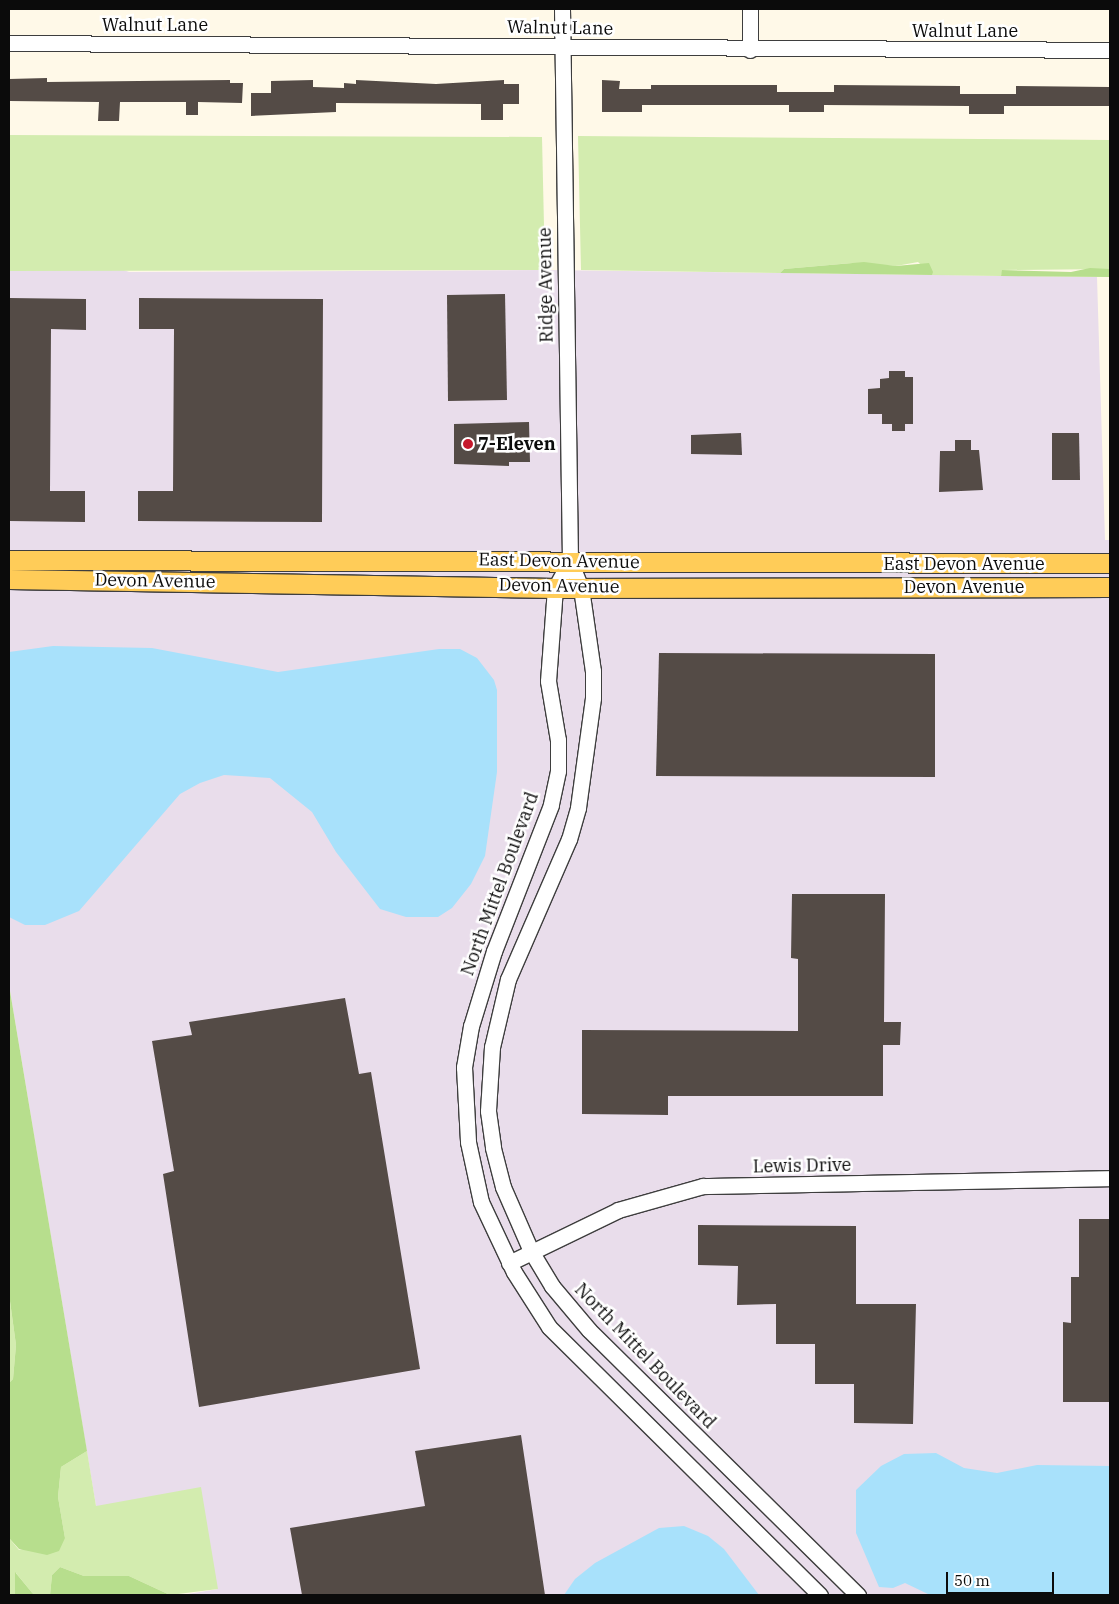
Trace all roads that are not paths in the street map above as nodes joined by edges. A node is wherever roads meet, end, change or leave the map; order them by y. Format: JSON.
{"nodes":[{"id":1,"x":562,"y":9,"type":"edge"},
{"id":2,"x":750,"y":9,"type":"edge"},
{"id":3,"x":9,"y":44,"type":"edge"},
{"id":4,"x":561,"y":46,"type":"junction"},
{"id":5,"x":750,"y":50,"type":"junction"},
{"id":6,"x":1110,"y":50,"type":"edge"},
{"id":7,"x":9,"y":560,"type":"edge"},
{"id":8,"x":570,"y":561,"type":"junction"},
{"id":9,"x":1110,"y":563,"type":"edge"},
{"id":10,"x":9,"y":579,"type":"edge"},
{"id":11,"x":1110,"y":587,"type":"edge"},
{"id":12,"x":555,"y":588,"type":"junction"},
{"id":13,"x":581,"y":588,"type":"junction"},
{"id":14,"x":1110,"y":1178,"type":"edge"},
{"id":15,"x":531,"y":1251,"type":"junction"},
{"id":16,"x":509,"y":1263,"type":"junction"},
{"id":17,"x":849,"y":1592,"type":"edge"},
{"id":18,"x":820,"y":1595,"type":"edge"}],
"edges":[{"from":1,"to":4,"type":"street","name":"Ridge Avenue"},
{"from":2,"to":5,"type":"street"},
{"from":3,"to":4,"type":"street","name":"Walnut Lane"},
{"from":4,"to":5,"type":"street","name":"Walnut Lane"},
{"from":4,"to":8,"type":"street","name":"Ridge Avenue"},
{"from":5,"to":6,"type":"street","name":"Walnut Lane"},
{"from":7,"to":8,"type":"main road","name":"East Devon Avenue"},
{"from":8,"to":9,"type":"main road","name":"East Devon Avenue"},
{"from":8,"to":12,"type":"street","name":"North Mittel Boulevard"},
{"from":8,"to":13,"type":"street","name":"North Mittel Boulevard"},
{"from":10,"to":12,"type":"main road","name":"Devon Avenue"},
{"from":11,"to":13,"type":"main road","name":"Devon Avenue"},
{"from":12,"to":13,"type":"main road","name":"Devon Avenue"},
{"from":12,"to":16,"type":"street","name":"North Mittel Boulevard"},
{"from":13,"to":15,"type":"street","name":"North Mittel Boulevard"},
{"from":14,"to":15,"type":"street","name":"Lewis Drive"},
{"from":15,"to":16,"type":"street","name":"Lewis Drive"},
{"from":15,"to":17,"type":"street","name":"North Mittel Boulevard"},
{"from":16,"to":18,"type":"street","name":"North Mittel Boulevard"}]}
